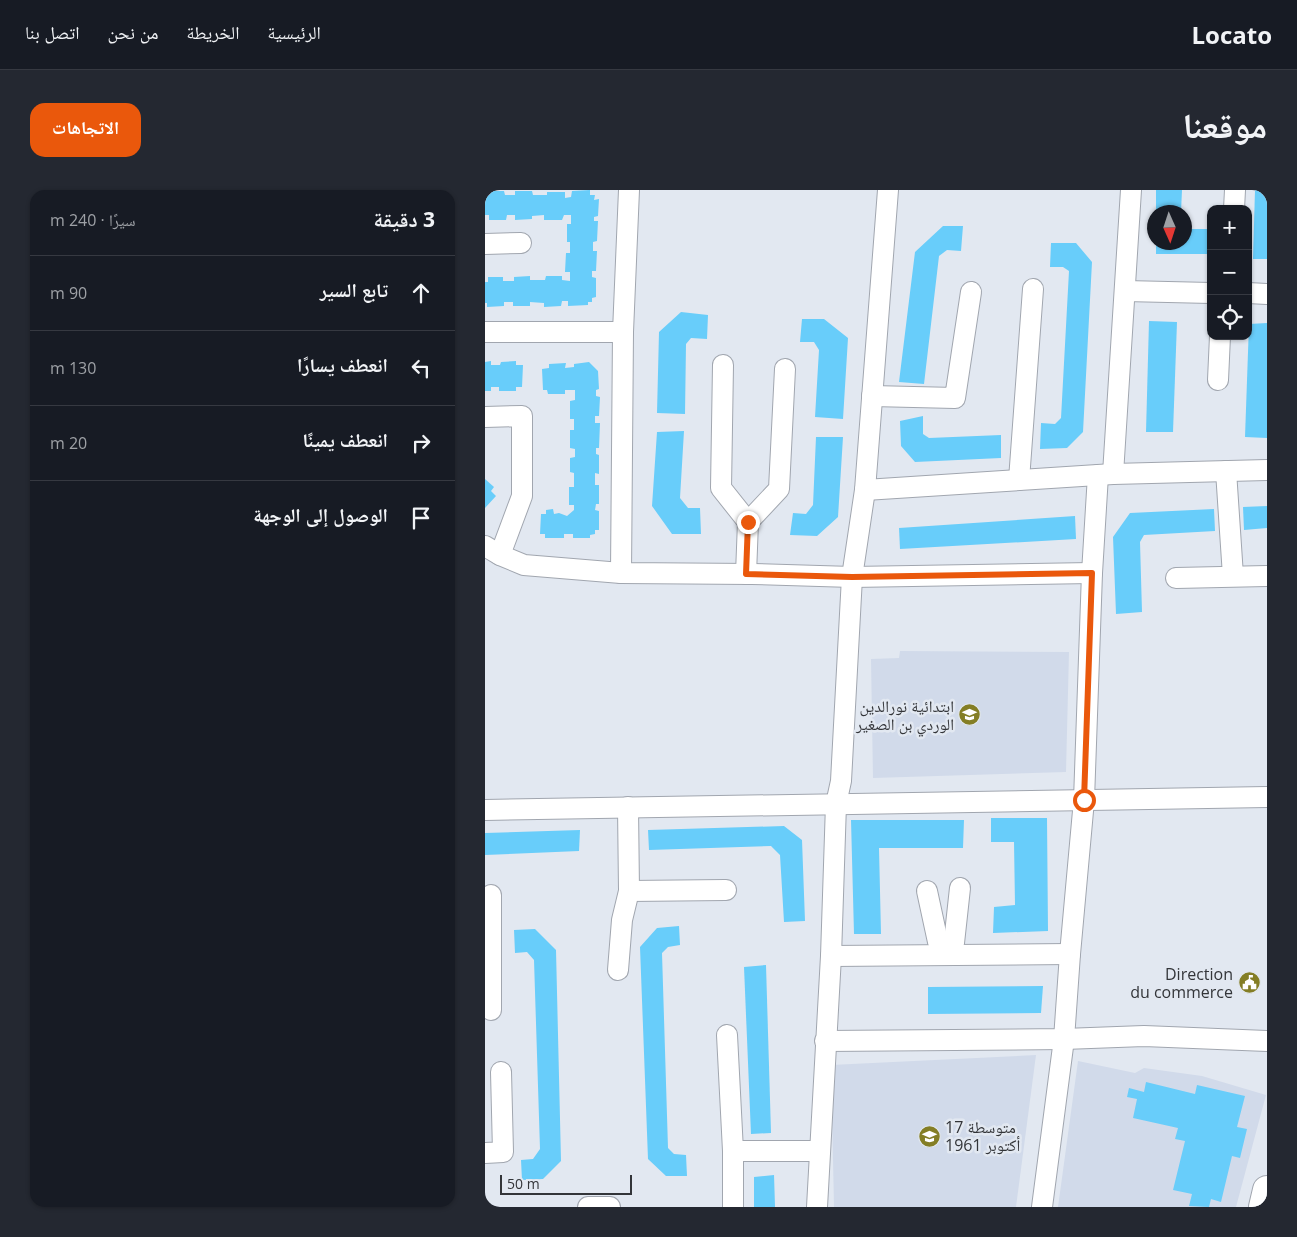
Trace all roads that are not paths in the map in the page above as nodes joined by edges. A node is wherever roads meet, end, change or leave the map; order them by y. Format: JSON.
{"nodes":[{"id":1,"x":629,"y":190,"type":"edge"},
{"id":2,"x":888,"y":190,"type":"edge"},
{"id":3,"x":1131,"y":190,"type":"edge"},
{"id":4,"x":1235,"y":190,"type":"edge"},
{"id":5,"x":1234,"y":205,"type":"edge"},
{"id":6,"x":521,"y":243,"type":"dead end"},
{"id":7,"x":485,"y":244,"type":"edge"},
{"id":8,"x":1033,"y":290,"type":"dead end"},
{"id":9,"x":1125,"y":291,"type":"junction"},
{"id":10,"x":971,"y":292,"type":"dead end"},
{"id":11,"x":1207,"y":293,"type":"edge"},
{"id":12,"x":1252,"y":293,"type":"edge"},
{"id":13,"x":1267,"y":294,"type":"edge"},
{"id":14,"x":485,"y":332,"type":"edge"},
{"id":15,"x":623,"y":332,"type":"junction"},
{"id":16,"x":1220,"y":340,"type":"edge"},
{"id":17,"x":723,"y":366,"type":"dead end"},
{"id":18,"x":785,"y":369,"type":"dead end"},
{"id":19,"x":1218,"y":380,"type":"dead end"},
{"id":20,"x":873,"y":396,"type":"junction"},
{"id":21,"x":485,"y":417,"type":"edge"},
{"id":22,"x":1267,"y":470,"type":"edge"},
{"id":23,"x":1227,"y":471,"type":"junction"},
{"id":24,"x":1105,"y":474,"type":"junction"},
{"id":25,"x":1019,"y":480,"type":"junction"},
{"id":26,"x":865,"y":490,"type":"junction"},
{"id":27,"x":748,"y":522,"type":"junction"},
{"id":28,"x":492,"y":551,"type":"edge"},
{"id":29,"x":621,"y":573,"type":"junction"},
{"id":30,"x":1092,"y":573,"type":"junction"},
{"id":31,"x":746,"y":574,"type":"junction"},
{"id":32,"x":1233,"y":576,"type":"junction"},
{"id":33,"x":1267,"y":576,"type":"edge"},
{"id":34,"x":852,"y":577,"type":"junction"},
{"id":35,"x":1176,"y":578,"type":"dead end"},
{"id":36,"x":1267,"y":797,"type":"edge"},
{"id":37,"x":1084,"y":800,"type":"junction"},
{"id":38,"x":836,"y":804,"type":"junction"},
{"id":39,"x":628,"y":807,"type":"junction"},
{"id":40,"x":485,"y":810,"type":"edge"},
{"id":41,"x":960,"y":888,"type":"dead end"},
{"id":42,"x":727,"y":890,"type":"dead end"},
{"id":43,"x":629,"y":891,"type":"junction"},
{"id":44,"x":927,"y":891,"type":"dead end"},
{"id":45,"x":491,"y":895,"type":"dead end"},
{"id":46,"x":945,"y":949,"type":"junction"},
{"id":47,"x":488,"y":953,"type":"edge"},
{"id":48,"x":1069,"y":954,"type":"junction"},
{"id":49,"x":831,"y":956,"type":"junction"},
{"id":50,"x":618,"y":970,"type":"dead end"},
{"id":51,"x":491,"y":1010,"type":"dead end"},
{"id":52,"x":727,"y":1035,"type":"dead end"},
{"id":53,"x":1064,"y":1039,"type":"junction"},
{"id":54,"x":825,"y":1041,"type":"junction"},
{"id":55,"x":1267,"y":1041,"type":"edge"},
{"id":56,"x":501,"y":1072,"type":"dead end"},
{"id":57,"x":733,"y":1151,"type":"junction"},
{"id":58,"x":820,"y":1151,"type":"junction"},
{"id":59,"x":485,"y":1153,"type":"edge"},
{"id":60,"x":1267,"y":1190,"type":"edge"},
{"id":61,"x":588,"y":1207,"type":"edge"},
{"id":62,"x":610,"y":1207,"type":"edge"},
{"id":63,"x":733,"y":1207,"type":"edge"},
{"id":64,"x":817,"y":1207,"type":"edge"},
{"id":65,"x":1042,"y":1207,"type":"edge"},
{"id":66,"x":1263,"y":1207,"type":"edge"}],
"edges":[{"from":1,"to":15,"type":"street"},
{"from":2,"to":20,"type":"street"},
{"from":3,"to":9,"type":"street"},
{"from":4,"to":5,"type":"street"},
{"from":6,"to":7,"type":"street"},
{"from":8,"to":25,"type":"street"},
{"from":9,"to":11,"type":"street"},
{"from":9,"to":24,"type":"street"},
{"from":10,"to":20,"type":"street"},
{"from":12,"to":13,"type":"street"},
{"from":14,"to":15,"type":"street"},
{"from":15,"to":29,"type":"street"},
{"from":16,"to":19,"type":"street"},
{"from":17,"to":27,"type":"street"},
{"from":18,"to":27,"type":"street"},
{"from":20,"to":26,"type":"street"},
{"from":21,"to":28,"type":"street"},
{"from":22,"to":23,"type":"street"},
{"from":23,"to":24,"type":"street"},
{"from":23,"to":32,"type":"street"},
{"from":24,"to":25,"type":"street"},
{"from":24,"to":30,"type":"street"},
{"from":25,"to":26,"type":"street"},
{"from":26,"to":34,"type":"street"},
{"from":27,"to":31,"type":"street"},
{"from":28,"to":29,"type":"street"},
{"from":29,"to":31,"type":"street"},
{"from":30,"to":34,"type":"street"},
{"from":30,"to":37,"type":"street"},
{"from":31,"to":34,"type":"street"},
{"from":32,"to":33,"type":"street"},
{"from":32,"to":35,"type":"street"},
{"from":34,"to":38,"type":"street"},
{"from":36,"to":37,"type":"street"},
{"from":37,"to":38,"type":"street"},
{"from":37,"to":48,"type":"street"},
{"from":38,"to":39,"type":"street"},
{"from":38,"to":49,"type":"street"},
{"from":39,"to":40,"type":"street"},
{"from":39,"to":43,"type":"street"},
{"from":41,"to":46,"type":"street"},
{"from":42,"to":43,"type":"street"},
{"from":43,"to":50,"type":"street"},
{"from":44,"to":46,"type":"street"},
{"from":45,"to":47,"type":"street"},
{"from":46,"to":48,"type":"street"},
{"from":46,"to":49,"type":"street"},
{"from":47,"to":51,"type":"street"},
{"from":48,"to":53,"type":"street"},
{"from":49,"to":54,"type":"street"},
{"from":52,"to":57,"type":"street"},
{"from":53,"to":54,"type":"street"},
{"from":53,"to":55,"type":"street"},
{"from":53,"to":65,"type":"street"},
{"from":54,"to":58,"type":"street"},
{"from":56,"to":59,"type":"street"},
{"from":57,"to":58,"type":"street"},
{"from":57,"to":63,"type":"street"},
{"from":58,"to":64,"type":"street"},
{"from":60,"to":66,"type":"main road"},
{"from":61,"to":62,"type":"street"}]}
